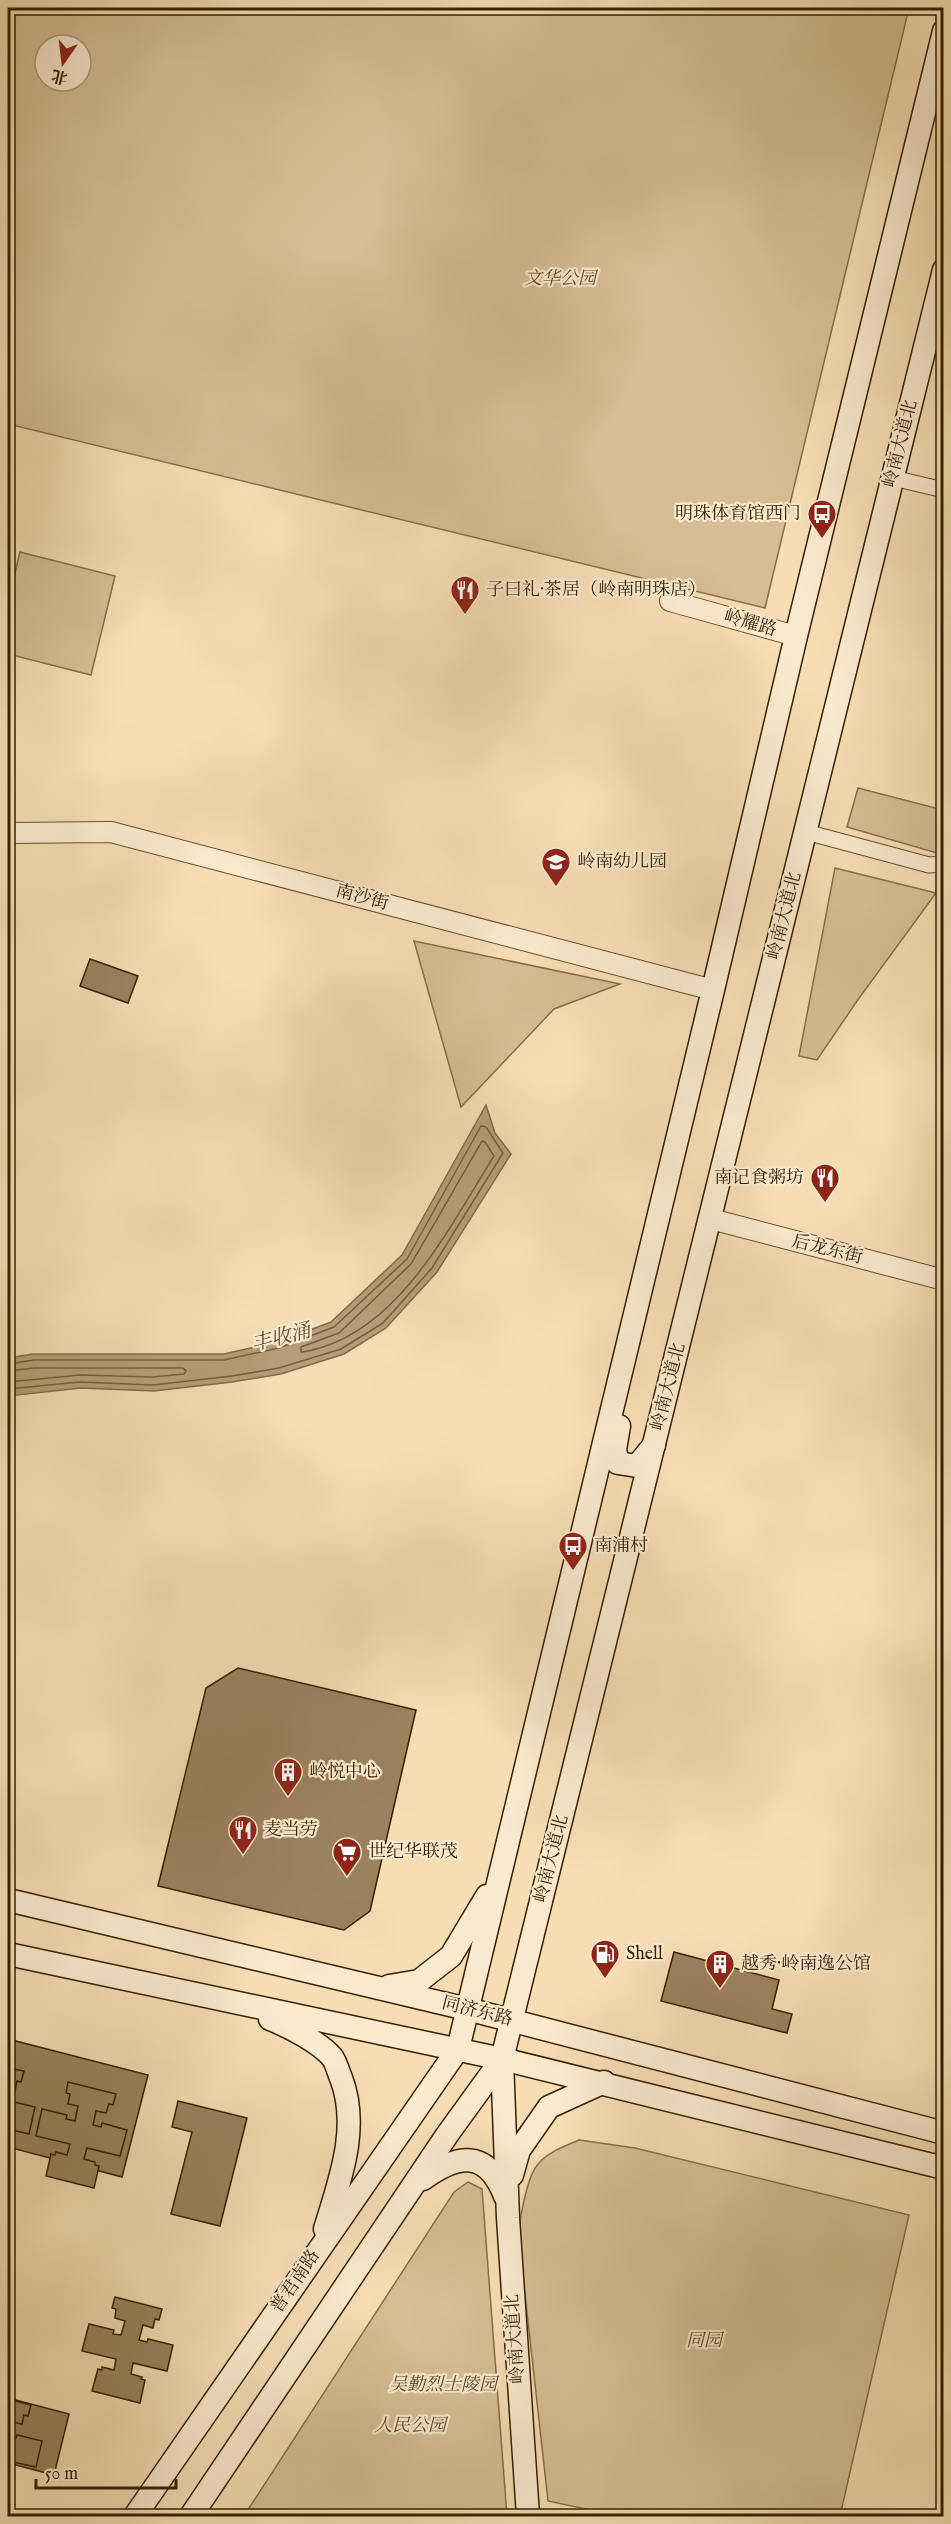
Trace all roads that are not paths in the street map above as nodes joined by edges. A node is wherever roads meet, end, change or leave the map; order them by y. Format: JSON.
{"nodes":[{"id":1,"x":944,"y":31,"type":"edge"},
{"id":2,"x":944,"y":270,"type":"edge"},
{"id":3,"x":941,"y":294,"type":"edge"},
{"id":4,"x":892,"y":478,"type":"junction"},
{"id":5,"x":944,"y":490,"type":"edge"},
{"id":6,"x":670,"y":601,"type":"dead end"},
{"id":7,"x":796,"y":636,"type":"junction"},
{"id":8,"x":806,"y":832,"type":"junction"},
{"id":9,"x":8,"y":833,"type":"edge"},
{"id":10,"x":944,"y":864,"type":"edge"},
{"id":11,"x":713,"y":990,"type":"junction"},
{"id":12,"x":711,"y":1220,"type":"junction"},
{"id":13,"x":944,"y":1280,"type":"edge"},
{"id":14,"x":627,"y":1346,"type":"junction"},
{"id":15,"x":655,"y":1444,"type":"junction"},
{"id":16,"x":499,"y":1877,"type":"junction"},
{"id":17,"x":8,"y":1900,"type":"edge"},
{"id":18,"x":8,"y":1954,"type":"edge"},
{"id":19,"x":378,"y":1988,"type":"junction"},
{"id":20,"x":218,"y":1999,"type":"junction"},
{"id":21,"x":467,"y":2009,"type":"junction"},
{"id":22,"x":512,"y":2021,"type":"junction"},
{"id":23,"x":458,"y":2049,"type":"junction"},
{"id":24,"x":502,"y":2059,"type":"junction"},
{"id":25,"x":604,"y":2082,"type":"junction"},
{"id":26,"x":944,"y":2133,"type":"edge"},
{"id":27,"x":944,"y":2168,"type":"edge"},
{"id":28,"x":414,"y":2185,"type":"junction"},
{"id":29,"x":507,"y":2203,"type":"junction"},
{"id":30,"x":318,"y":2250,"type":"junction"},
{"id":31,"x":135,"y":2517,"type":"edge"},
{"id":32,"x":191,"y":2517,"type":"edge"},
{"id":33,"x":528,"y":2517,"type":"edge"}],
"edges":[{"from":1,"to":7,"type":"main road"},
{"from":2,"to":3,"type":"main road","name":"岭南大道北"},
{"from":3,"to":4,"type":"main road","name":"岭南大道北"},
{"from":4,"to":5,"type":"street"},
{"from":4,"to":8,"type":"main road","name":"岭南大道北"},
{"from":6,"to":7,"type":"street","name":"岭耀路"},
{"from":7,"to":11,"type":"main road"},
{"from":8,"to":10,"type":"street"},
{"from":8,"to":12,"type":"main road","name":"岭南大道北"},
{"from":9,"to":11,"type":"street","name":"南沙街"},
{"from":11,"to":14,"type":"main road"},
{"from":12,"to":13,"type":"street","name":"后龙东街"},
{"from":12,"to":15,"type":"main road","name":"岭南大道北"},
{"from":14,"to":15,"type":"main road"},
{"from":14,"to":16,"type":"main road"},
{"from":15,"to":22,"type":"main road","name":"岭南大道北"},
{"from":16,"to":19,"type":"main road"},
{"from":16,"to":21,"type":"main road"},
{"from":17,"to":19,"type":"main road","name":"同济东路"},
{"from":18,"to":20,"type":"main road"},
{"from":19,"to":21,"type":"main road","name":"同济东路"},
{"from":20,"to":23,"type":"main road"},
{"from":20,"to":30,"type":"main road"},
{"from":21,"to":22,"type":"main road","name":"同济东路"},
{"from":21,"to":23,"type":"main road"},
{"from":22,"to":24,"type":"main road","name":"岭南大道北"},
{"from":22,"to":26,"type":"main road","name":"同济东路"},
{"from":23,"to":24,"type":"main road"},
{"from":23,"to":30,"type":"main road","name":"普君南路"},
{"from":24,"to":25,"type":"main road"},
{"from":24,"to":28,"type":"main road"},
{"from":24,"to":29,"type":"main road","name":"岭南大道北"},
{"from":25,"to":27,"type":"main road"},
{"from":25,"to":29,"type":"main road"},
{"from":28,"to":29,"type":"main road"},
{"from":28,"to":32,"type":"main road"},
{"from":29,"to":33,"type":"main road","name":"岭南大道北"},
{"from":30,"to":31,"type":"main road","name":"普君南路"}]}
